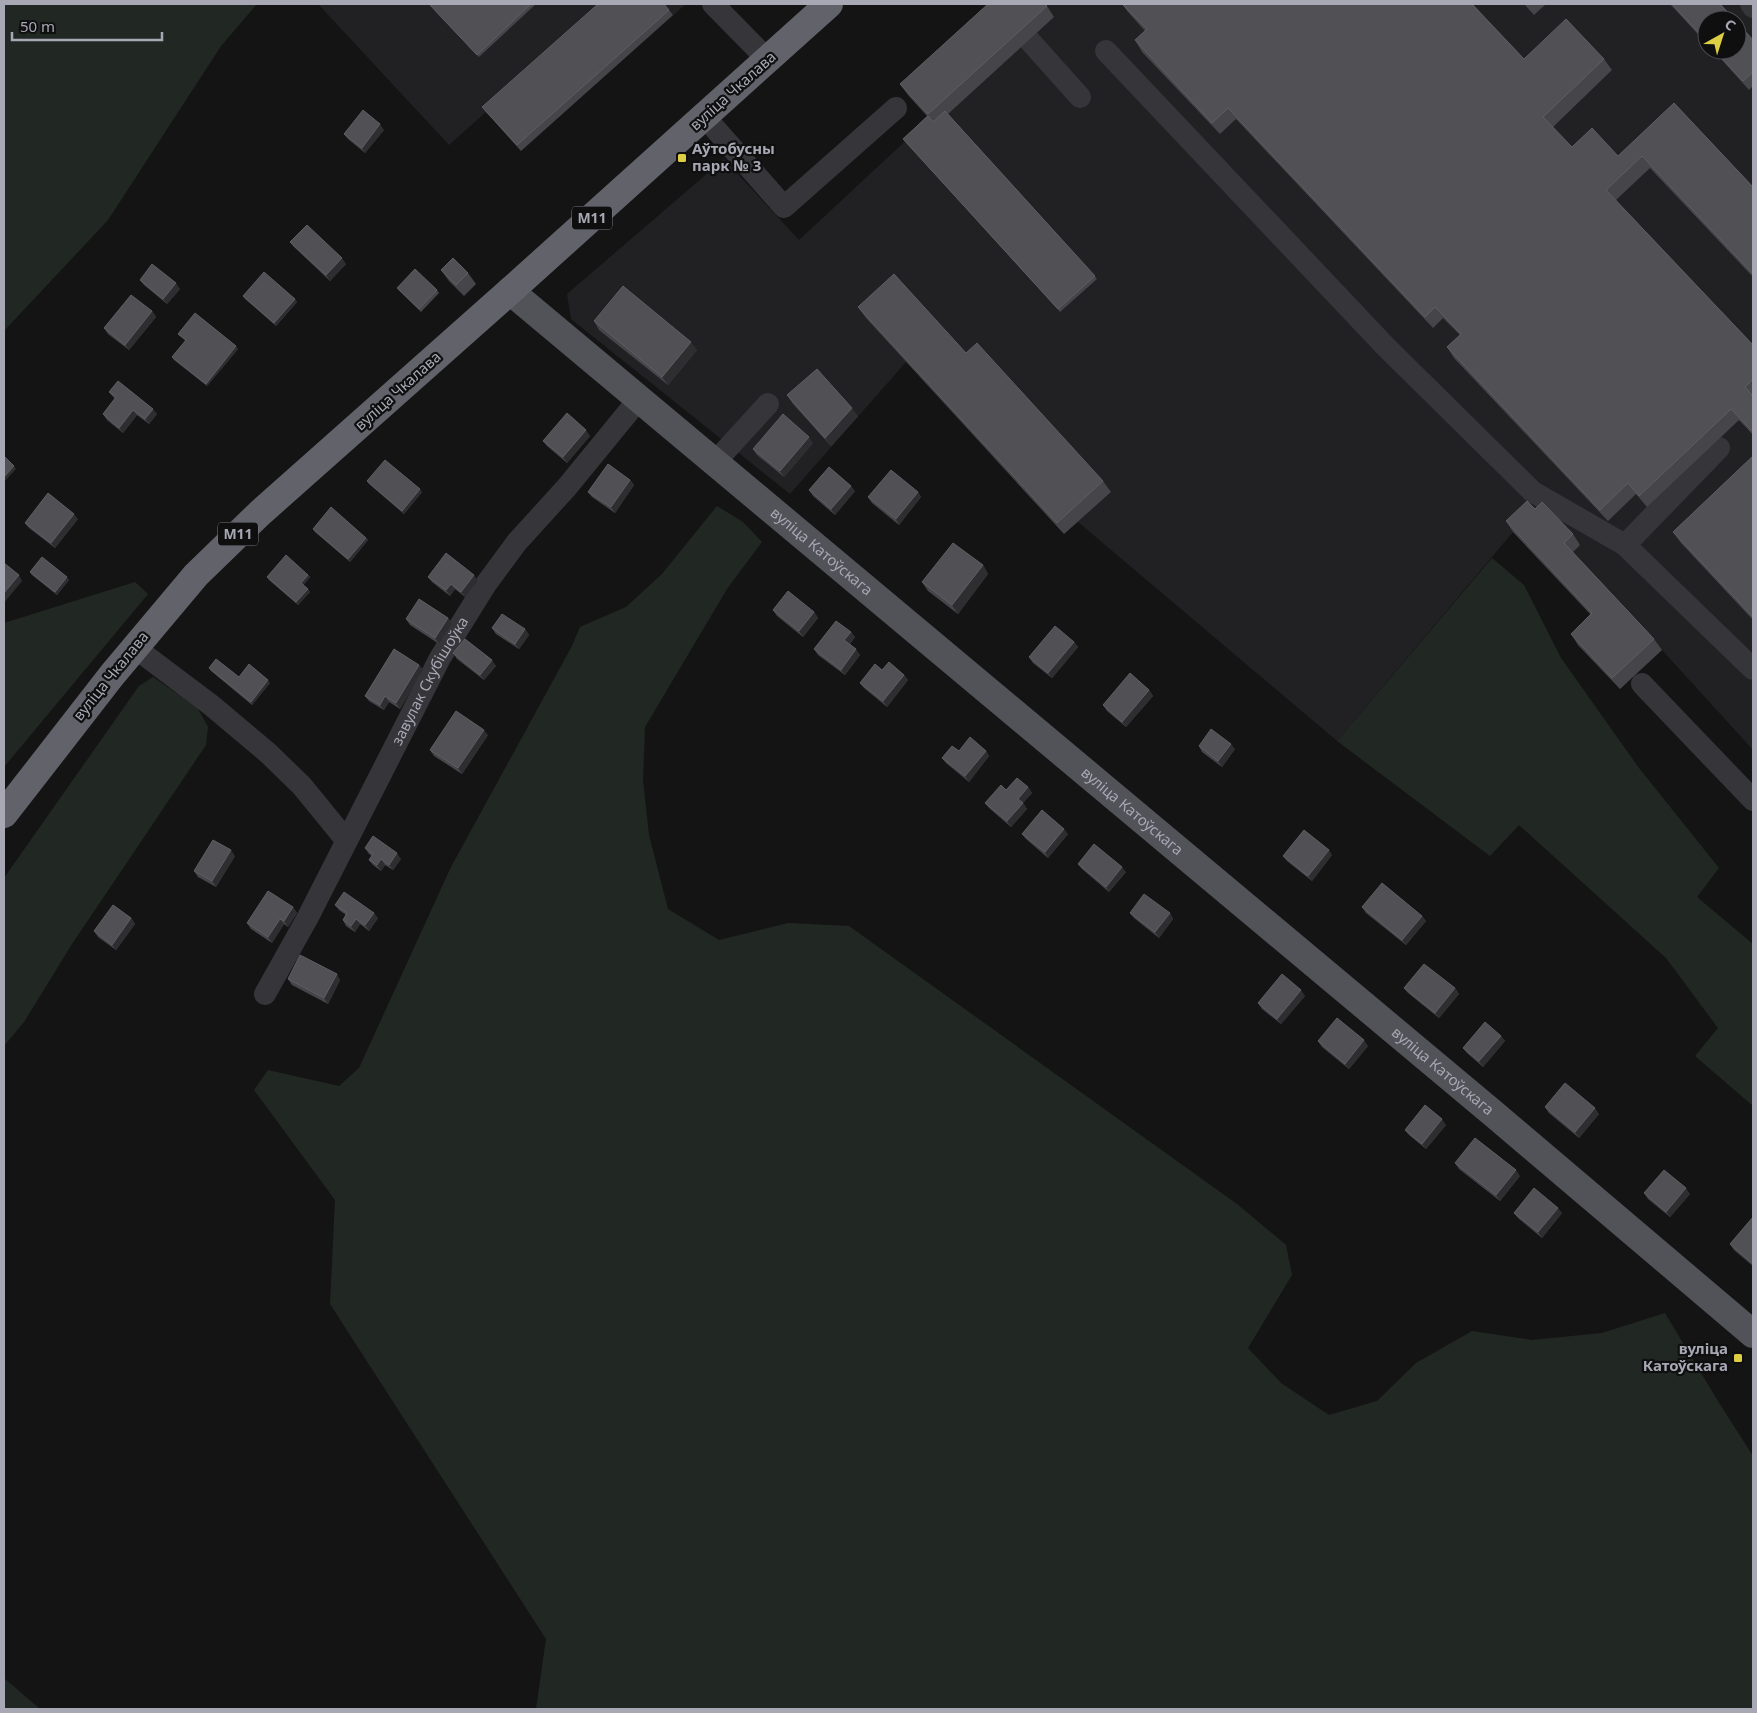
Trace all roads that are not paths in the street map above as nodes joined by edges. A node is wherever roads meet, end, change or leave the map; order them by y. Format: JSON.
{"nodes":[{"id":1,"x":713,"y":4,"type":"edge"},
{"id":2,"x":829,"y":4,"type":"edge"},
{"id":3,"x":1029,"y":40,"type":"edge"},
{"id":4,"x":1106,"y":51,"type":"dead end"},
{"id":5,"x":768,"y":60,"type":"junction"},
{"id":6,"x":1080,"y":97,"type":"dead end"},
{"id":7,"x":896,"y":108,"type":"dead end"},
{"id":8,"x":704,"y":116,"type":"junction"},
{"id":9,"x":510,"y":291,"type":"junction"},
{"id":10,"x":639,"y":399,"type":"junction"},
{"id":11,"x":768,"y":404,"type":"dead end"},
{"id":12,"x":1719,"y":448,"type":"dead end"},
{"id":13,"x":715,"y":462,"type":"junction"},
{"id":14,"x":1625,"y":545,"type":"junction"},
{"id":15,"x":134,"y":647,"type":"junction"},
{"id":16,"x":1753,"y":669,"type":"edge"},
{"id":17,"x":1642,"y":684,"type":"dead end"},
{"id":18,"x":1753,"y":800,"type":"edge"},
{"id":19,"x":4,"y":814,"type":"edge"},
{"id":20,"x":346,"y":840,"type":"junction"},
{"id":21,"x":265,"y":994,"type":"dead end"},
{"id":22,"x":1753,"y":1334,"type":"edge"}],
"edges":[{"from":1,"to":5,"type":"street"},
{"from":2,"to":5,"type":"highway","name":"вуліца Чкалава","number":"М11"},
{"from":3,"to":6,"type":"street"},
{"from":4,"to":14,"type":"street"},
{"from":5,"to":8,"type":"highway","name":"вуліца Чкалава","number":"М11"},
{"from":7,"to":8,"type":"street"},
{"from":8,"to":9,"type":"highway","name":"вуліца Чкалава","number":"М11"},
{"from":9,"to":10,"type":"main road","name":"вуліца Катоўскага"},
{"from":9,"to":15,"type":"highway","name":"вуліца Чкалава","number":"М11"},
{"from":10,"to":13,"type":"main road","name":"вуліца Катоўскага"},
{"from":10,"to":20,"type":"street","name":"завулак Скубішоўка"},
{"from":11,"to":13,"type":"street"},
{"from":12,"to":14,"type":"street"},
{"from":13,"to":22,"type":"main road","name":"вуліца Катоўскага"},
{"from":14,"to":16,"type":"street"},
{"from":15,"to":19,"type":"highway","name":"вуліца Чкалава","number":"М11"},
{"from":15,"to":20,"type":"street"},
{"from":17,"to":18,"type":"street"},
{"from":20,"to":21,"type":"street","name":"завулак Скубішоўка"}]}
